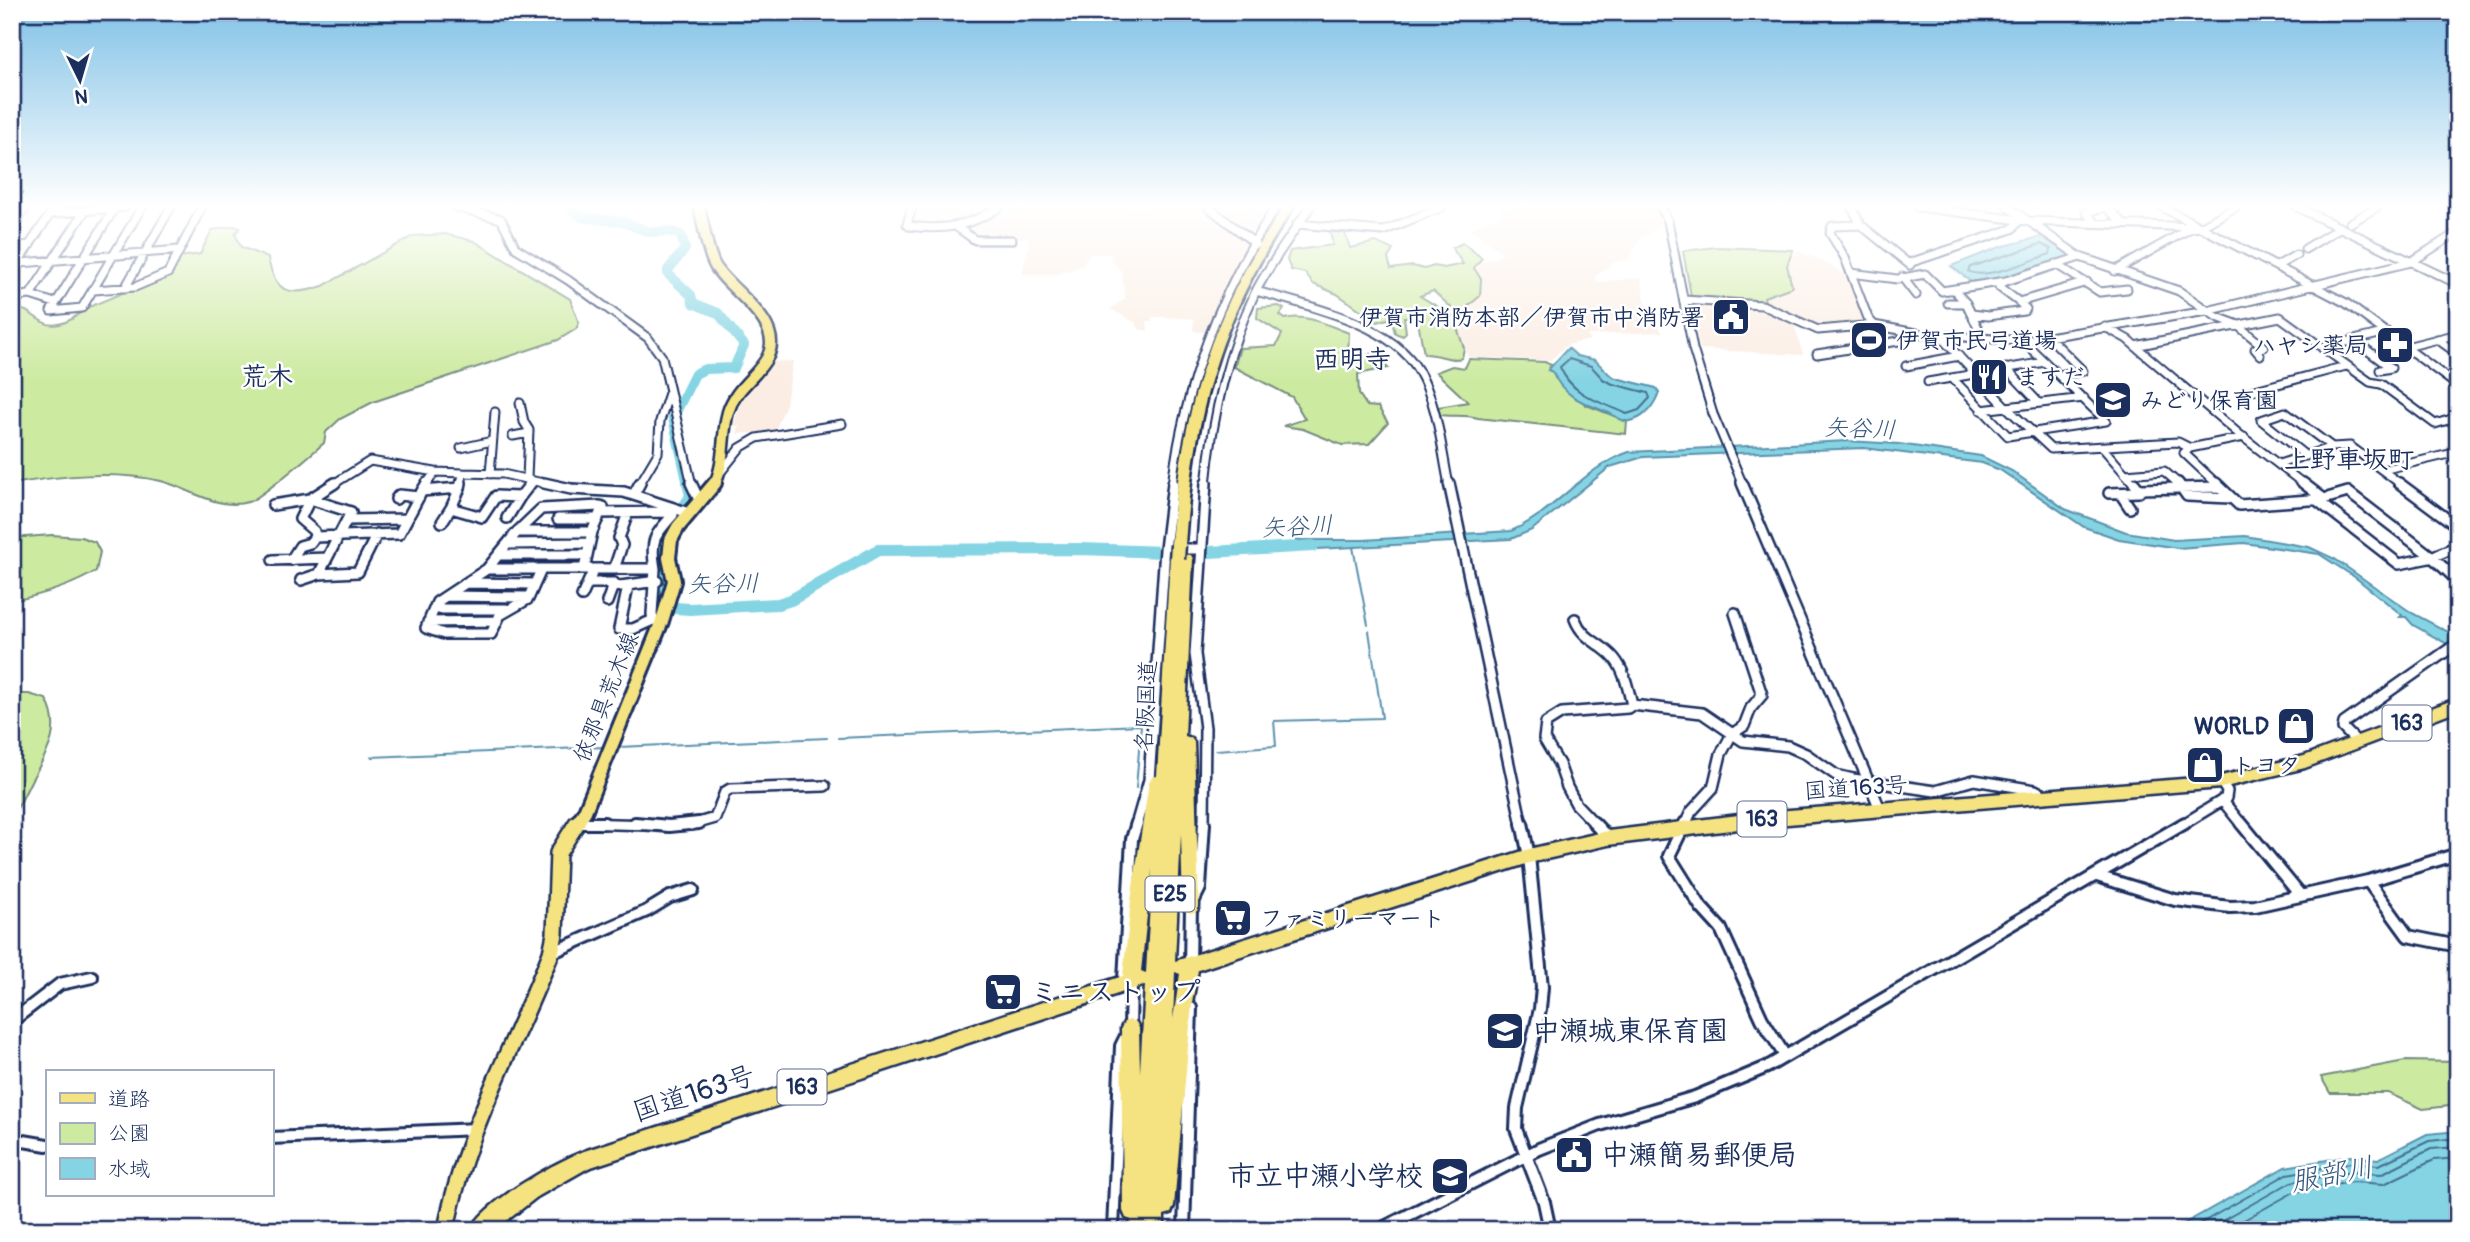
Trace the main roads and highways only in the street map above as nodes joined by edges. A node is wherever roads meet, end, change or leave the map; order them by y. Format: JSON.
{"nodes":[{"id":1,"x":714,"y":265,"type":"edge"},
{"id":2,"x":1252,"y":265,"type":"edge"},
{"id":3,"x":1262,"y":265,"type":"edge"},
{"id":4,"x":1180,"y":552,"type":"junction"},
{"id":5,"x":1171,"y":652,"type":"junction"},
{"id":6,"x":1181,"y":675,"type":"junction"},
{"id":7,"x":2458,"y":704,"type":"edge"},
{"id":8,"x":1191,"y":906,"type":"road end"},
{"id":9,"x":1130,"y":1028,"type":"road end"},
{"id":10,"x":446,"y":1230,"type":"edge"},
{"id":11,"x":481,"y":1230,"type":"edge"},
{"id":12,"x":1134,"y":1230,"type":"edge"},
{"id":13,"x":1140,"y":1230,"type":"edge"},
{"id":14,"x":1154,"y":1230,"type":"edge"},
{"id":15,"x":1161,"y":1230,"type":"edge"}],
"edges":[{"from":1,"to":10,"type":"main road","name":"依那具荒木線"},
{"from":2,"to":4,"type":"highway","name":"名阪国道","number":"E25"},
{"from":3,"to":4,"type":"highway","name":"名阪国道","number":"E25"},
{"from":4,"to":5,"type":"highway","name":"名阪国道","number":"E25"},
{"from":4,"to":6,"type":"highway","name":"名阪国道","number":"E25"},
{"from":5,"to":11,"type":"highway","name":"国道163号","number":"163"},
{"from":5,"to":13,"type":"highway","name":"名阪国道","number":"E25"},
{"from":6,"to":8,"type":"highway"},
{"from":6,"to":14,"type":"highway","name":"名阪国道","number":"E25"},
{"from":7,"to":15,"type":"highway","name":"国道163号","number":"163"},
{"from":9,"to":12,"type":"highway"}]}
